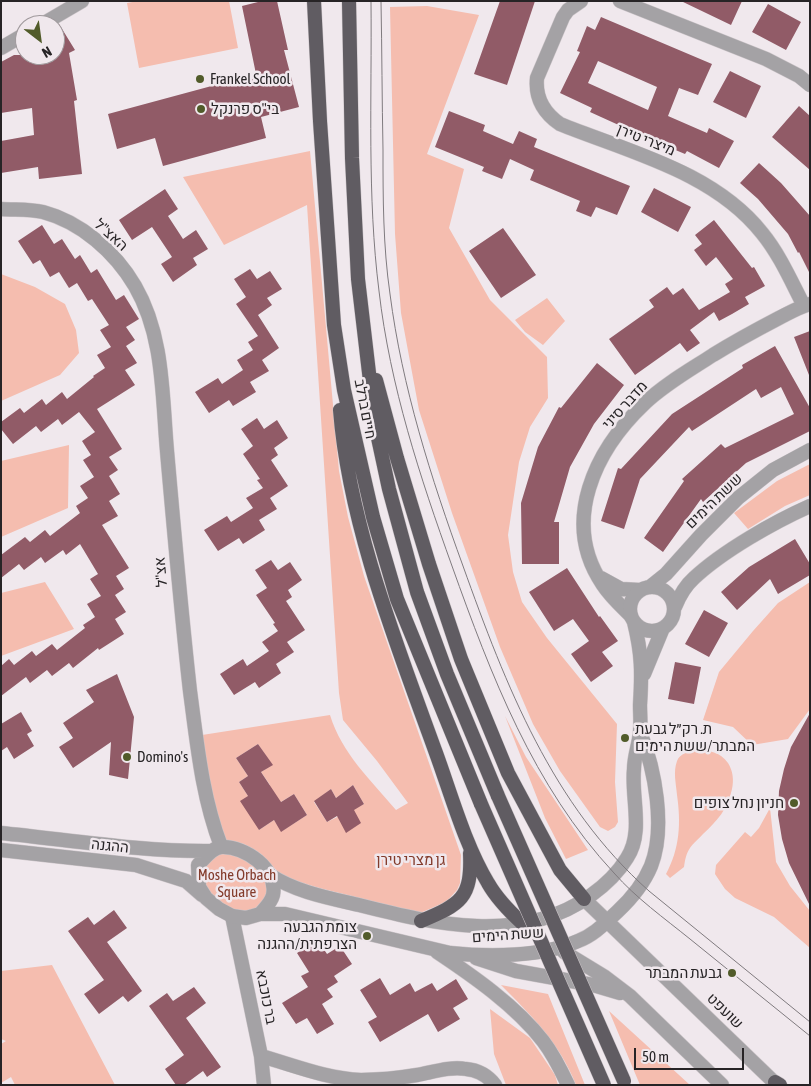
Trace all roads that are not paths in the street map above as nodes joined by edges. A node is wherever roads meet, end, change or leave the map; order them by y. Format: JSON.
{"nodes":[{"id":1,"x":82,"y":1,"type":"edge"},
{"id":2,"x":314,"y":1,"type":"edge"},
{"id":3,"x":349,"y":1,"type":"edge"},
{"id":4,"x":581,"y":1,"type":"edge"},
{"id":5,"x":620,"y":1,"type":"edge"},
{"id":6,"x":58,"y":15,"type":"edge"},
{"id":7,"x":15,"y":40,"type":"edge"},
{"id":8,"x":1,"y":48,"type":"edge"},
{"id":9,"x":810,"y":85,"type":"edge"},
{"id":10,"x":1,"y":209,"type":"edge"},
{"id":11,"x":807,"y":305,"type":"edge"},
{"id":12,"x":146,"y":310,"type":"joint"},
{"id":13,"x":361,"y":314,"type":"junction"},
{"id":14,"x":334,"y":325,"type":"junction"},
{"id":15,"x":810,"y":450,"type":"edge"},
{"id":16,"x":810,"y":506,"type":"edge"},
{"id":17,"x":596,"y":575,"type":"junction"},
{"id":18,"x":645,"y":588,"type":"junction"},
{"id":19,"x":675,"y":608,"type":"junction"},
{"id":20,"x":633,"y":619,"type":"junction"},
{"id":21,"x":663,"y":628,"type":"junction"},
{"id":22,"x":642,"y":679,"type":"junction"},
{"id":23,"x":640,"y":732,"type":"junction"},
{"id":24,"x":1,"y":833,"type":"edge"},
{"id":25,"x":469,"y":842,"type":"junction"},
{"id":26,"x":216,"y":849,"type":"junction"},
{"id":27,"x":1,"y":850,"type":"edge"},
{"id":28,"x":270,"y":875,"type":"junction"},
{"id":29,"x":206,"y":898,"type":"junction"},
{"id":30,"x":584,"y":899,"type":"junction"},
{"id":31,"x":260,"y":914,"type":"junction"},
{"id":32,"x":232,"y":916,"type":"junction"},
{"id":33,"x":421,"y":920,"type":"junction"},
{"id":34,"x":607,"y":921,"type":"junction"},
{"id":35,"x":522,"y":923,"type":"junction"},
{"id":36,"x":430,"y":948,"type":"junction"},
{"id":37,"x":556,"y":948,"type":"junction"},
{"id":38,"x":463,"y":954,"type":"junction"},
{"id":39,"x":630,"y":996,"type":"junction"},
{"id":40,"x":261,"y":1056,"type":"junction"},
{"id":41,"x":625,"y":1083,"type":"edge"},
{"id":42,"x":777,"y":1084,"type":"edge"},
{"id":43,"x":264,"y":1085,"type":"edge"},
{"id":44,"x":496,"y":1085,"type":"edge"},
{"id":45,"x":568,"y":1085,"type":"edge"},
{"id":46,"x":604,"y":1085,"type":"edge"},
{"id":47,"x":722,"y":1085,"type":"edge"}],
"edges":[{"from":1,"to":6,"type":"street"},
{"from":2,"to":14,"type":"highway","name":"חיים ברלב"},
{"from":3,"to":13,"type":"highway","name":"חיים ברלב"},
{"from":4,"to":11,"type":"street","name":"מיצרי טירן"},
{"from":5,"to":9,"type":"street"},
{"from":7,"to":8,"type":"street"},
{"from":10,"to":12,"type":"street","name":"האצ\"ל"},
{"from":11,"to":17,"type":"street","name":"מדבר סיני"},
{"from":12,"to":26,"type":"street","name":"אצ\"ל"},
{"from":13,"to":30,"type":"highway"},
{"from":13,"to":41,"type":"highway","name":"חיים ברלב","bridge":true},
{"from":14,"to":25,"type":"highway"},
{"from":14,"to":46,"type":"highway","name":"חיים ברלב","bridge":true},
{"from":15,"to":18,"type":"street","name":"ששת הימים"},
{"from":16,"to":19,"type":"street"},
{"from":17,"to":18,"type":"street"},
{"from":17,"to":20,"type":"street","name":"מדבר סיני"},
{"from":18,"to":19,"type":"street"},
{"from":18,"to":20,"type":"street"},
{"from":19,"to":21,"type":"street"},
{"from":20,"to":21,"type":"street"},
{"from":20,"to":22,"type":"street","name":"ששת הימים"},
{"from":21,"to":22,"type":"street","name":"ששת הימים"},
{"from":22,"to":23,"type":"street","name":"ששת הימים"},
{"from":23,"to":30,"type":"street","name":"ששת הימים"},
{"from":23,"to":34,"type":"street","name":"ששת הימים"},
{"from":24,"to":26,"type":"street","name":"ההגנה"},
{"from":25,"to":33,"type":"highway"},
{"from":25,"to":35,"type":"highway"},
{"from":26,"to":28,"type":"street"},
{"from":26,"to":29,"type":"street"},
{"from":27,"to":29,"type":"street","name":"ההגנה"},
{"from":28,"to":31,"type":"street"},
{"from":28,"to":33,"type":"street","name":"ששת הימים"},
{"from":29,"to":32,"type":"street"},
{"from":30,"to":34,"type":"street","name":"שועפט"},
{"from":30,"to":35,"type":"street","name":"ששת הימים"},
{"from":31,"to":32,"type":"street"},
{"from":31,"to":36,"type":"street","name":"ששת הימים"},
{"from":32,"to":40,"type":"street","name":"בר כוכבא"},
{"from":33,"to":35,"type":"street","name":"ששת הימים"},
{"from":34,"to":37,"type":"street","name":"ששת הימים"},
{"from":34,"to":42,"type":"street","name":"שועפט"},
{"from":35,"to":37,"type":"street"},
{"from":36,"to":38,"type":"street","name":"ששת הימים"},
{"from":36,"to":45,"type":"street"},
{"from":37,"to":38,"type":"street","name":"ששת הימים"},
{"from":37,"to":39,"type":"street"},
{"from":38,"to":39,"type":"street"},
{"from":39,"to":47,"type":"street"},
{"from":40,"to":43,"type":"street","name":"בר כוכבא"},
{"from":40,"to":44,"type":"street"}]}
